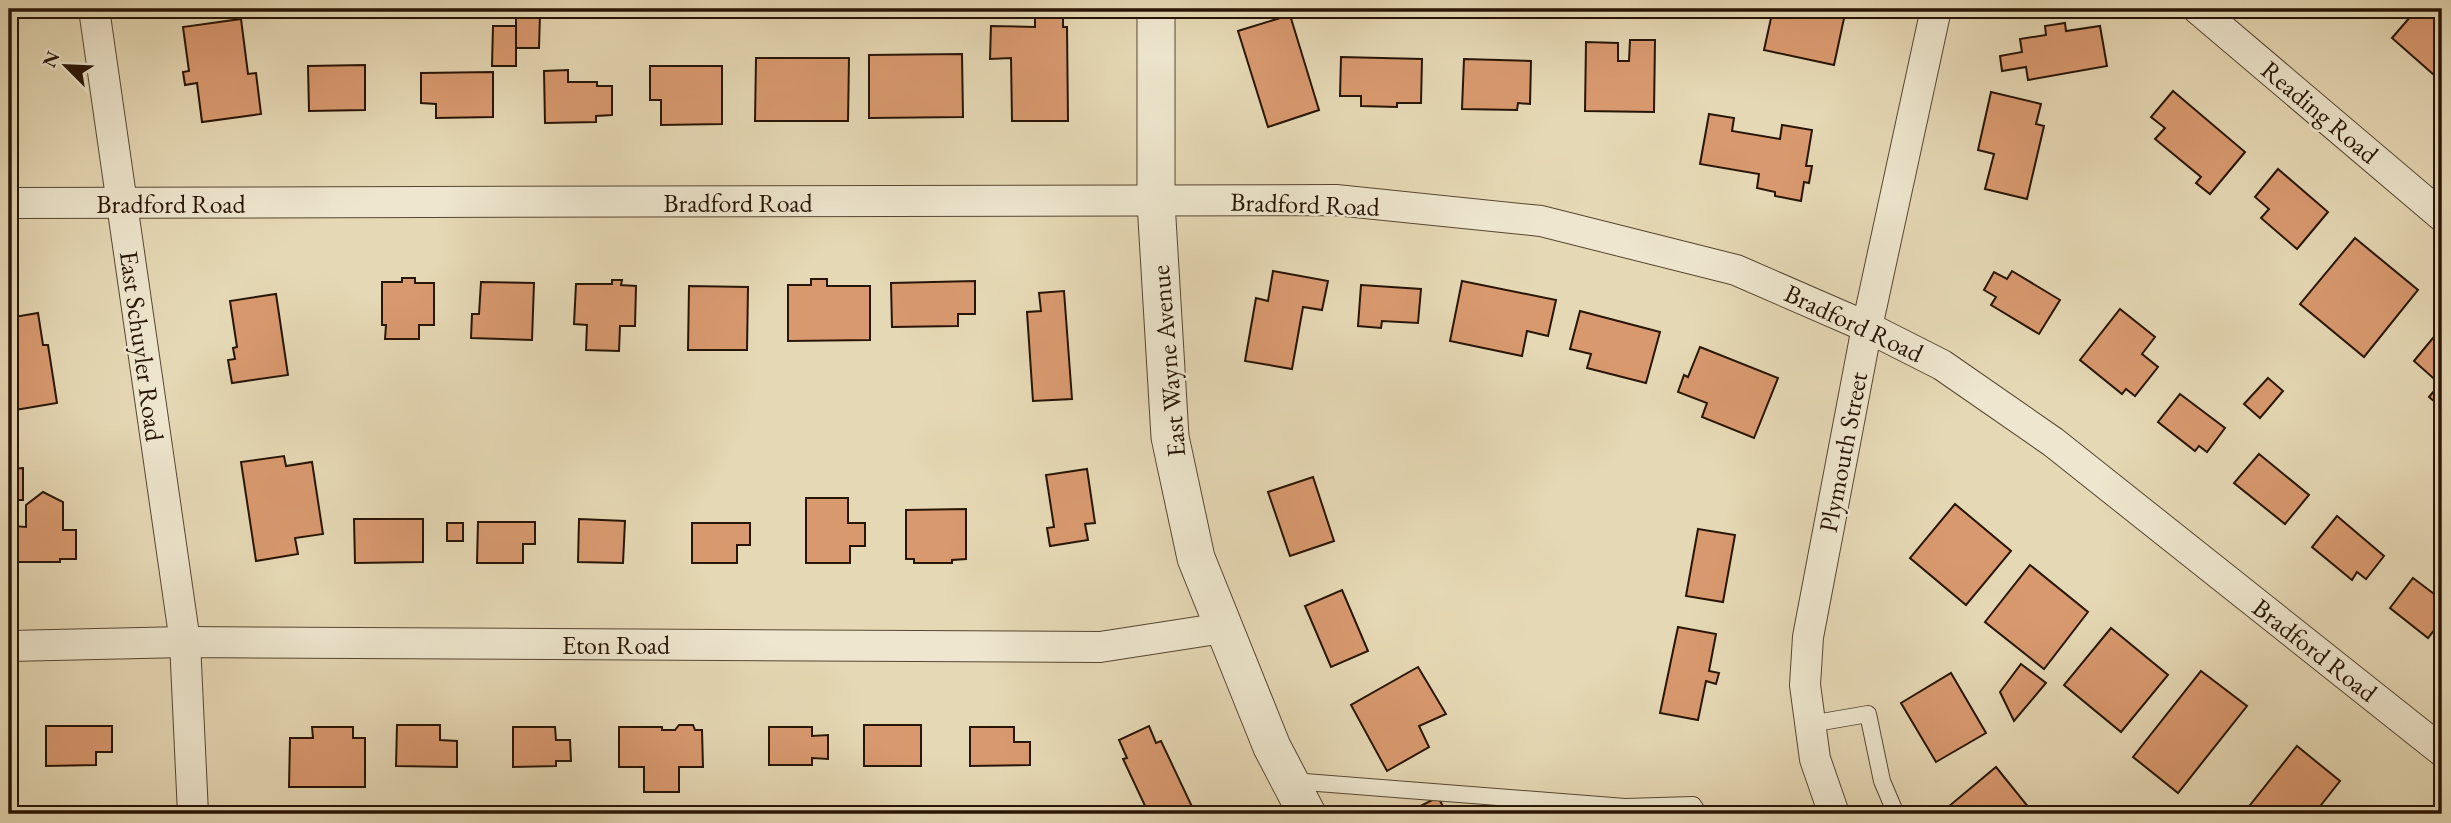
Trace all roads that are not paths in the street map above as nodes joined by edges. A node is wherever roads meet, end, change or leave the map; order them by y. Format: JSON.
{"nodes":[{"id":1,"x":93,"y":9,"type":"edge"},
{"id":2,"x":1156,"y":9,"type":"edge"},
{"id":3,"x":1936,"y":9,"type":"edge"},
{"id":4,"x":2198,"y":9,"type":"edge"},
{"id":5,"x":1156,"y":202,"type":"junction"},
{"id":6,"x":9,"y":204,"type":"edge"},
{"id":7,"x":121,"y":204,"type":"junction"},
{"id":8,"x":2442,"y":216,"type":"edge"},
{"id":9,"x":1867,"y":327,"type":"junction"},
{"id":10,"x":1223,"y":628,"type":"junction"},
{"id":11,"x":185,"y":642,"type":"junction"},
{"id":12,"x":9,"y":646,"type":"edge"},
{"id":13,"x":1810,"y":724,"type":"junction"},
{"id":14,"x":2442,"y":751,"type":"edge"},
{"id":15,"x":1290,"y":781,"type":"junction"},
{"id":16,"x":193,"y":814,"type":"edge"},
{"id":17,"x":1307,"y":814,"type":"edge"},
{"id":18,"x":1699,"y":814,"type":"edge"},
{"id":19,"x":1835,"y":814,"type":"edge"},
{"id":20,"x":1896,"y":814,"type":"edge"}],
"edges":[{"from":1,"to":7,"type":"street","name":"East Schuyler Road"},
{"from":2,"to":5,"type":"street","name":"East Wayne Avenue"},
{"from":3,"to":9,"type":"street","name":"Plymouth Street"},
{"from":4,"to":8,"type":"street","name":"Reading Road"},
{"from":5,"to":7,"type":"street","name":"Bradford Road"},
{"from":5,"to":9,"type":"street","name":"Bradford Road"},
{"from":5,"to":10,"type":"street","name":"East Wayne Avenue"},
{"from":6,"to":7,"type":"street","name":"Bradford Road"},
{"from":7,"to":11,"type":"street","name":"East Schuyler Road"},
{"from":9,"to":13,"type":"street","name":"Plymouth Street"},
{"from":9,"to":14,"type":"street","name":"Bradford Road"},
{"from":10,"to":11,"type":"street","name":"Eton Road"},
{"from":10,"to":15,"type":"street","name":"East Wayne Avenue"},
{"from":11,"to":12,"type":"street","name":"Eton Road"},
{"from":11,"to":16,"type":"street","name":"East Schuyler Road"},
{"from":13,"to":19,"type":"street","name":"Plymouth Street"},
{"from":13,"to":20,"type":"lane"},
{"from":15,"to":17,"type":"street","name":"East Wayne Avenue"},
{"from":15,"to":18,"type":"lane"}]}
